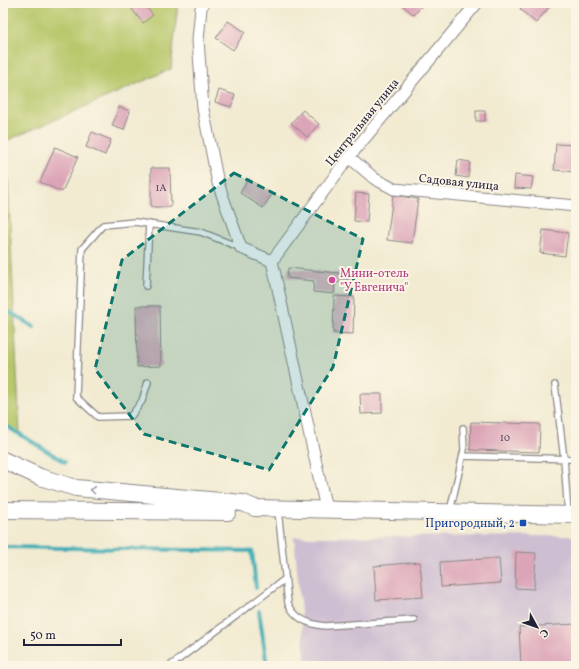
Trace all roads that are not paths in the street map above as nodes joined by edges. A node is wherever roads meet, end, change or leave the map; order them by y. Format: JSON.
{"nodes":[{"id":1,"x":203,"y":3,"type":"edge"},
{"id":2,"x":477,"y":3,"type":"edge"},
{"id":3,"x":349,"y":157,"type":"junction"},
{"id":4,"x":576,"y":206,"type":"edge"},
{"id":5,"x":149,"y":224,"type":"junction"},
{"id":6,"x":241,"y":248,"type":"junction"},
{"id":7,"x":272,"y":261,"type":"junction"},
{"id":8,"x":146,"y":286,"type":"dead end"},
{"id":9,"x":148,"y":382,"type":"dead end"},
{"id":10,"x":555,"y":385,"type":"dead end"},
{"id":11,"x":463,"y":428,"type":"dead end"},
{"id":12,"x":463,"y":456,"type":"junction"},
{"id":13,"x":564,"y":459,"type":"junction"},
{"id":14,"x":576,"y":459,"type":"edge"},
{"id":15,"x":3,"y":460,"type":"edge"},
{"id":16,"x":3,"y":502,"type":"edge"},
{"id":17,"x":249,"y":506,"type":"junction"},
{"id":18,"x":278,"y":508,"type":"junction"},
{"id":19,"x":326,"y":509,"type":"junction"},
{"id":20,"x":3,"y":511,"type":"edge"},
{"id":21,"x":450,"y":511,"type":"junction"},
{"id":22,"x":572,"y":515,"type":"edge"},
{"id":23,"x":285,"y":579,"type":"junction"},
{"id":24,"x":414,"y":620,"type":"dead end"},
{"id":25,"x":170,"y":666,"type":"edge"}],
"edges":[{"from":1,"to":6,"type":"street"},
{"from":2,"to":3,"type":"street","name":"Центральная улица"},
{"from":3,"to":4,"type":"street","name":"Садовая улица"},
{"from":3,"to":7,"type":"street","name":"Центральная улица"},
{"from":5,"to":6,"type":"lane"},
{"from":5,"to":8,"type":"lane"},
{"from":5,"to":9,"type":"lane"},
{"from":6,"to":7,"type":"street"},
{"from":7,"to":19,"type":"street"},
{"from":10,"to":13,"type":"lane"},
{"from":11,"to":12,"type":"lane"},
{"from":12,"to":13,"type":"lane"},
{"from":12,"to":21,"type":"lane"},
{"from":13,"to":14,"type":"lane"},
{"from":13,"to":22,"type":"lane"},
{"from":17,"to":15,"type":"main road","one_way":true},
{"from":16,"to":17,"type":"main road"},
{"from":17,"to":18,"type":"main road"},
{"from":17,"to":20,"type":"main road"},
{"from":18,"to":19,"type":"main road"},
{"from":18,"to":23,"type":"lane"},
{"from":19,"to":21,"type":"main road"},
{"from":21,"to":22,"type":"main road"},
{"from":23,"to":24,"type":"lane"},
{"from":23,"to":25,"type":"lane"}]}
